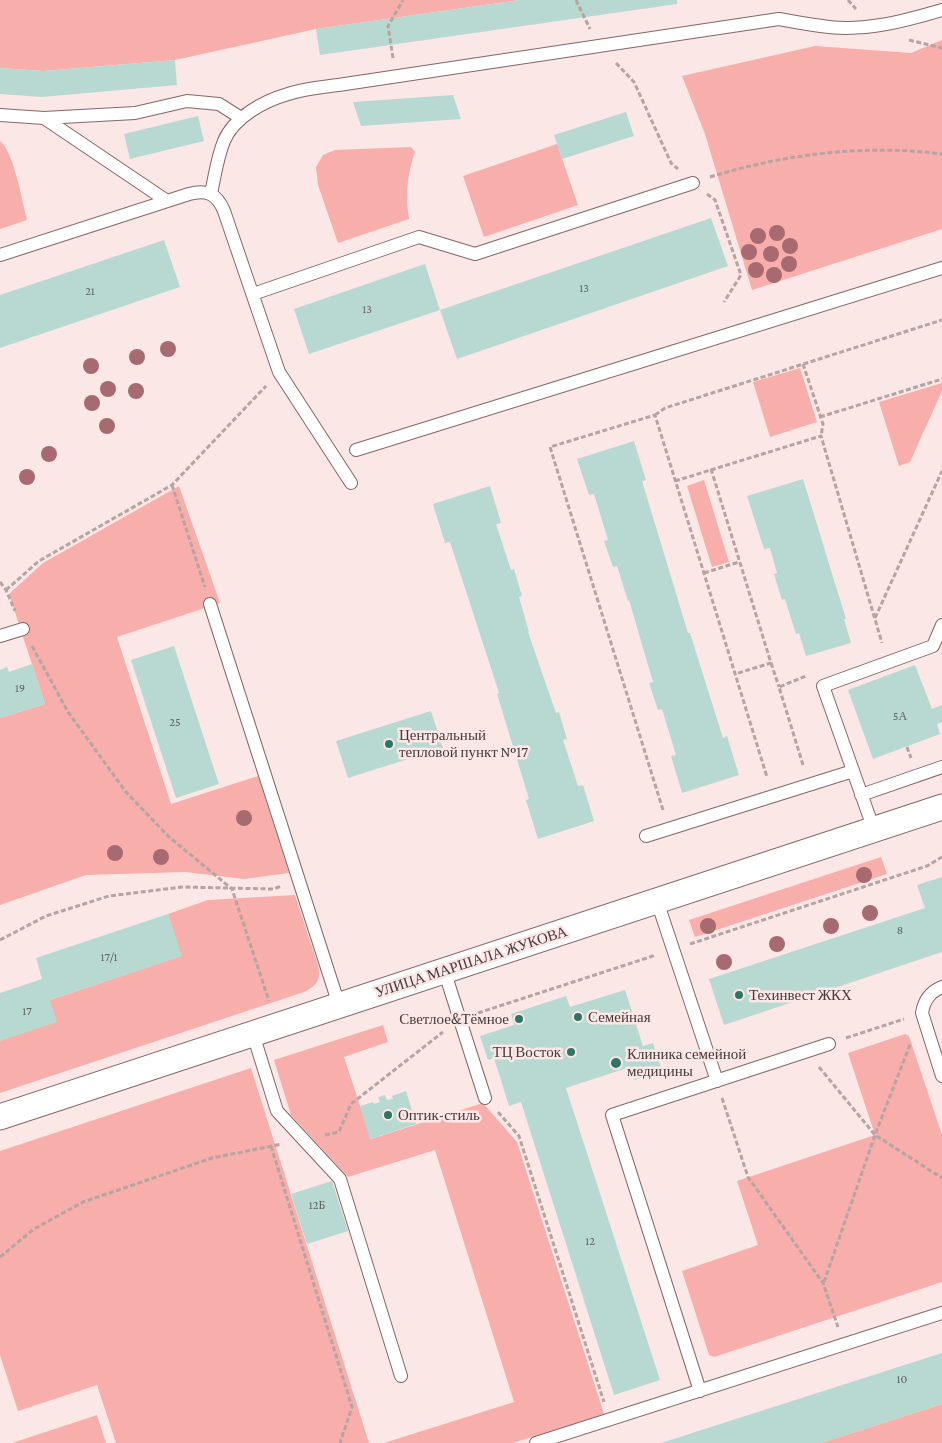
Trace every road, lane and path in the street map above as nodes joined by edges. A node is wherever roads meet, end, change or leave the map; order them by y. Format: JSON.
{"nodes":[{"id":1,"x":403,"y":0,"type":"edge"},
{"id":2,"x":576,"y":0,"type":"edge"},
{"id":3,"x":942,"y":10,"type":"edge"},
{"id":4,"x":599,"y":46,"type":"junction"},
{"id":5,"x":396,"y":76,"type":"junction"},
{"id":6,"x":0,"y":115,"type":"edge"},
{"id":7,"x":44,"y":118,"type":"junction"},
{"id":8,"x":241,"y":118,"type":"junction"},
{"id":9,"x":942,"y":154,"type":"edge"},
{"id":10,"x":693,"y":183,"type":"junction"},
{"id":11,"x":211,"y":193,"type":"junction"},
{"id":12,"x":167,"y":201,"type":"junction"},
{"id":13,"x":0,"y":255,"type":"edge"},
{"id":14,"x":942,"y":268,"type":"edge"},
{"id":15,"x":253,"y":294,"type":"junction"},
{"id":16,"x":724,"y":302,"type":"dead end"},
{"id":17,"x":942,"y":320,"type":"edge"},
{"id":18,"x":803,"y":364,"type":"junction"},
{"id":19,"x":279,"y":372,"type":"junction"},
{"id":20,"x":942,"y":379,"type":"edge"},
{"id":21,"x":655,"y":415,"type":"junction"},
{"id":22,"x":820,"y":417,"type":"junction"},
{"id":23,"x":821,"y":436,"type":"junction"},
{"id":24,"x":356,"y":450,"type":"dead end"},
{"id":25,"x":711,"y":470,"type":"junction"},
{"id":26,"x":942,"y":471,"type":"edge"},
{"id":27,"x":675,"y":481,"type":"junction"},
{"id":28,"x":352,"y":483,"type":"dead end"},
{"id":29,"x":172,"y":485,"type":"junction"},
{"id":30,"x":739,"y":562,"type":"junction"},
{"id":31,"x":704,"y":573,"type":"junction"},
{"id":32,"x":0,"y":582,"type":"edge"},
{"id":33,"x":6,"y":590,"type":"junction"},
{"id":34,"x":210,"y":604,"type":"joint"},
{"id":35,"x":875,"y":619,"type":"junction"},
{"id":36,"x":942,"y":625,"type":"edge"},
{"id":37,"x":24,"y":629,"type":"junction"},
{"id":38,"x":0,"y":636,"type":"edge"},
{"id":39,"x":883,"y":646,"type":"dead end"},
{"id":40,"x":771,"y":663,"type":"junction"},
{"id":41,"x":814,"y":673,"type":"dead end"},
{"id":42,"x":735,"y":674,"type":"junction"},
{"id":43,"x":779,"y":687,"type":"junction"},
{"id":44,"x":795,"y":767,"type":"dead end"},
{"id":45,"x":942,"y":767,"type":"edge"},
{"id":46,"x":853,"y":771,"type":"junction"},
{"id":47,"x":776,"y":774,"type":"dead end"},
{"id":48,"x":767,"y":777,"type":"junction"},
{"id":49,"x":758,"y":780,"type":"dead end"},
{"id":50,"x":861,"y":795,"type":"junction"},
{"id":51,"x":773,"y":796,"type":"junction"},
{"id":52,"x":942,"y":807,"type":"edge"},
{"id":53,"x":669,"y":829,"type":"junction"},
{"id":54,"x":874,"y":830,"type":"junction"},
{"id":55,"x":646,"y":836,"type":"dead end"},
{"id":56,"x":942,"y":857,"type":"edge"},
{"id":57,"x":300,"y":881,"type":"junction"},
{"id":58,"x":232,"y":889,"type":"junction"},
{"id":59,"x":657,"y":901,"type":"junction"},
{"id":60,"x":0,"y":940,"type":"edge"},
{"id":61,"x":673,"y":950,"type":"junction"},
{"id":62,"x":444,"y":970,"type":"junction"},
{"id":63,"x":942,"y":988,"type":"edge"},
{"id":64,"x":339,"y":1005,"type":"junction"},
{"id":65,"x":922,"y":1013,"type":"junction"},
{"id":66,"x":460,"y":1019,"type":"junction"},
{"id":67,"x":277,"y":1026,"type":"junction"},
{"id":68,"x":253,"y":1034,"type":"junction"},
{"id":69,"x":828,"y":1044,"type":"joint"},
{"id":70,"x":806,"y":1051,"type":"junction"},
{"id":71,"x":942,"y":1076,"type":"edge"},
{"id":72,"x":716,"y":1081,"type":"junction"},
{"id":73,"x":485,"y":1098,"type":"joint"},
{"id":74,"x":0,"y":1116,"type":"edge"},
{"id":75,"x":875,"y":1135,"type":"junction"},
{"id":76,"x":303,"y":1140,"type":"junction"},
{"id":77,"x":271,"y":1146,"type":"junction"},
{"id":78,"x":942,"y":1178,"type":"edge"},
{"id":79,"x":0,"y":1257,"type":"edge"},
{"id":80,"x":823,"y":1283,"type":"junction"},
{"id":81,"x":942,"y":1313,"type":"edge"},
{"id":82,"x":844,"y":1344,"type":"junction"},
{"id":83,"x":401,"y":1376,"type":"dead end"},
{"id":84,"x":700,"y":1391,"type":"junction"},
{"id":85,"x":610,"y":1420,"type":"junction"},
{"id":86,"x":566,"y":1438,"type":"edge"},
{"id":87,"x":340,"y":1443,"type":"edge"},
{"id":88,"x":536,"y":1443,"type":"edge"}],
"edges":[{"from":1,"to":5,"type":"path"},
{"from":2,"to":4,"type":"path"},
{"from":3,"to":4,"type":"lane"},
{"from":4,"to":5,"type":"lane"},
{"from":4,"to":10,"type":"path"},
{"from":5,"to":8,"type":"lane"},
{"from":6,"to":7,"type":"lane"},
{"from":7,"to":8,"type":"lane"},
{"from":7,"to":12,"type":"lane"},
{"from":8,"to":11,"type":"lane"},
{"from":9,"to":10,"type":"path"},
{"from":10,"to":15,"type":"lane"},
{"from":10,"to":16,"type":"path"},
{"from":11,"to":12,"type":"lane"},
{"from":11,"to":15,"type":"lane"},
{"from":12,"to":13,"type":"lane"},
{"from":14,"to":24,"type":"lane"},
{"from":15,"to":19,"type":"lane"},
{"from":17,"to":18,"type":"path"},
{"from":18,"to":21,"type":"path"},
{"from":18,"to":22,"type":"path"},
{"from":19,"to":28,"type":"lane"},
{"from":19,"to":29,"type":"path"},
{"from":20,"to":22,"type":"path"},
{"from":21,"to":27,"type":"path"},
{"from":21,"to":53,"type":"path"},
{"from":22,"to":23,"type":"path"},
{"from":23,"to":25,"type":"path"},
{"from":23,"to":35,"type":"path"},
{"from":25,"to":27,"type":"path"},
{"from":25,"to":30,"type":"path"},
{"from":26,"to":35,"type":"path"},
{"from":27,"to":31,"type":"path"},
{"from":29,"to":33,"type":"path"},
{"from":29,"to":34,"type":"path"},
{"from":30,"to":31,"type":"path"},
{"from":30,"to":40,"type":"path"},
{"from":31,"to":42,"type":"path"},
{"from":32,"to":33,"type":"path"},
{"from":33,"to":37,"type":"path"},
{"from":34,"to":57,"type":"lane"},
{"from":35,"to":39,"type":"path"},
{"from":36,"to":46,"type":"lane"},
{"from":37,"to":38,"type":"lane"},
{"from":37,"to":58,"type":"path"},
{"from":40,"to":42,"type":"path"},
{"from":40,"to":43,"type":"path"},
{"from":41,"to":43,"type":"path"},
{"from":42,"to":48,"type":"path"},
{"from":43,"to":44,"type":"path"},
{"from":45,"to":50,"type":"lane"},
{"from":46,"to":50,"type":"lane"},
{"from":46,"to":51,"type":"lane"},
{"from":47,"to":48,"type":"path"},
{"from":48,"to":49,"type":"path"},
{"from":48,"to":51,"type":"path"},
{"from":50,"to":54,"type":"lane"},
{"from":51,"to":53,"type":"lane"},
{"from":52,"to":54,"type":"street","name":"УЛИЦА МАРШАЛА ЖУКОВА"},
{"from":53,"to":55,"type":"lane"},
{"from":54,"to":59,"type":"street","name":"УЛИЦА МАРШАЛА ЖУКОВА"},
{"from":56,"to":61,"type":"path"},
{"from":57,"to":58,"type":"path"},
{"from":57,"to":64,"type":"lane"},
{"from":58,"to":60,"type":"path"},
{"from":58,"to":67,"type":"path"},
{"from":59,"to":61,"type":"lane"},
{"from":59,"to":62,"type":"street","name":"УЛИЦА МАРШАЛА ЖУКОВА"},
{"from":61,"to":66,"type":"path"},
{"from":61,"to":72,"type":"lane"},
{"from":62,"to":64,"type":"street","name":"УЛИЦА МАРШАЛА ЖУКОВА"},
{"from":62,"to":66,"type":"lane"},
{"from":63,"to":65,"type":"lane"},
{"from":64,"to":67,"type":"street","name":"УЛИЦА МАРШАЛА ЖУКОВА"},
{"from":65,"to":69,"type":"path"},
{"from":65,"to":71,"type":"lane"},
{"from":65,"to":75,"type":"path"},
{"from":66,"to":73,"type":"lane"},
{"from":66,"to":76,"type":"path"},
{"from":67,"to":68,"type":"street","name":"УЛИЦА МАРШАЛА ЖУКОВА"},
{"from":68,"to":74,"type":"street","name":"УЛИЦА МАРШАЛА ЖУКОВА"},
{"from":68,"to":76,"type":"lane"},
{"from":69,"to":70,"type":"lane"},
{"from":70,"to":72,"type":"lane"},
{"from":70,"to":75,"type":"path"},
{"from":72,"to":80,"type":"path"},
{"from":72,"to":84,"type":"lane"},
{"from":73,"to":85,"type":"path"},
{"from":75,"to":78,"type":"path"},
{"from":75,"to":80,"type":"path"},
{"from":76,"to":77,"type":"path"},
{"from":76,"to":83,"type":"lane"},
{"from":77,"to":79,"type":"path"},
{"from":77,"to":87,"type":"path"},
{"from":80,"to":82,"type":"path"},
{"from":81,"to":82,"type":"lane"},
{"from":82,"to":84,"type":"lane"},
{"from":84,"to":85,"type":"lane"},
{"from":85,"to":86,"type":"lane"},
{"from":86,"to":88,"type":"lane"}]}
